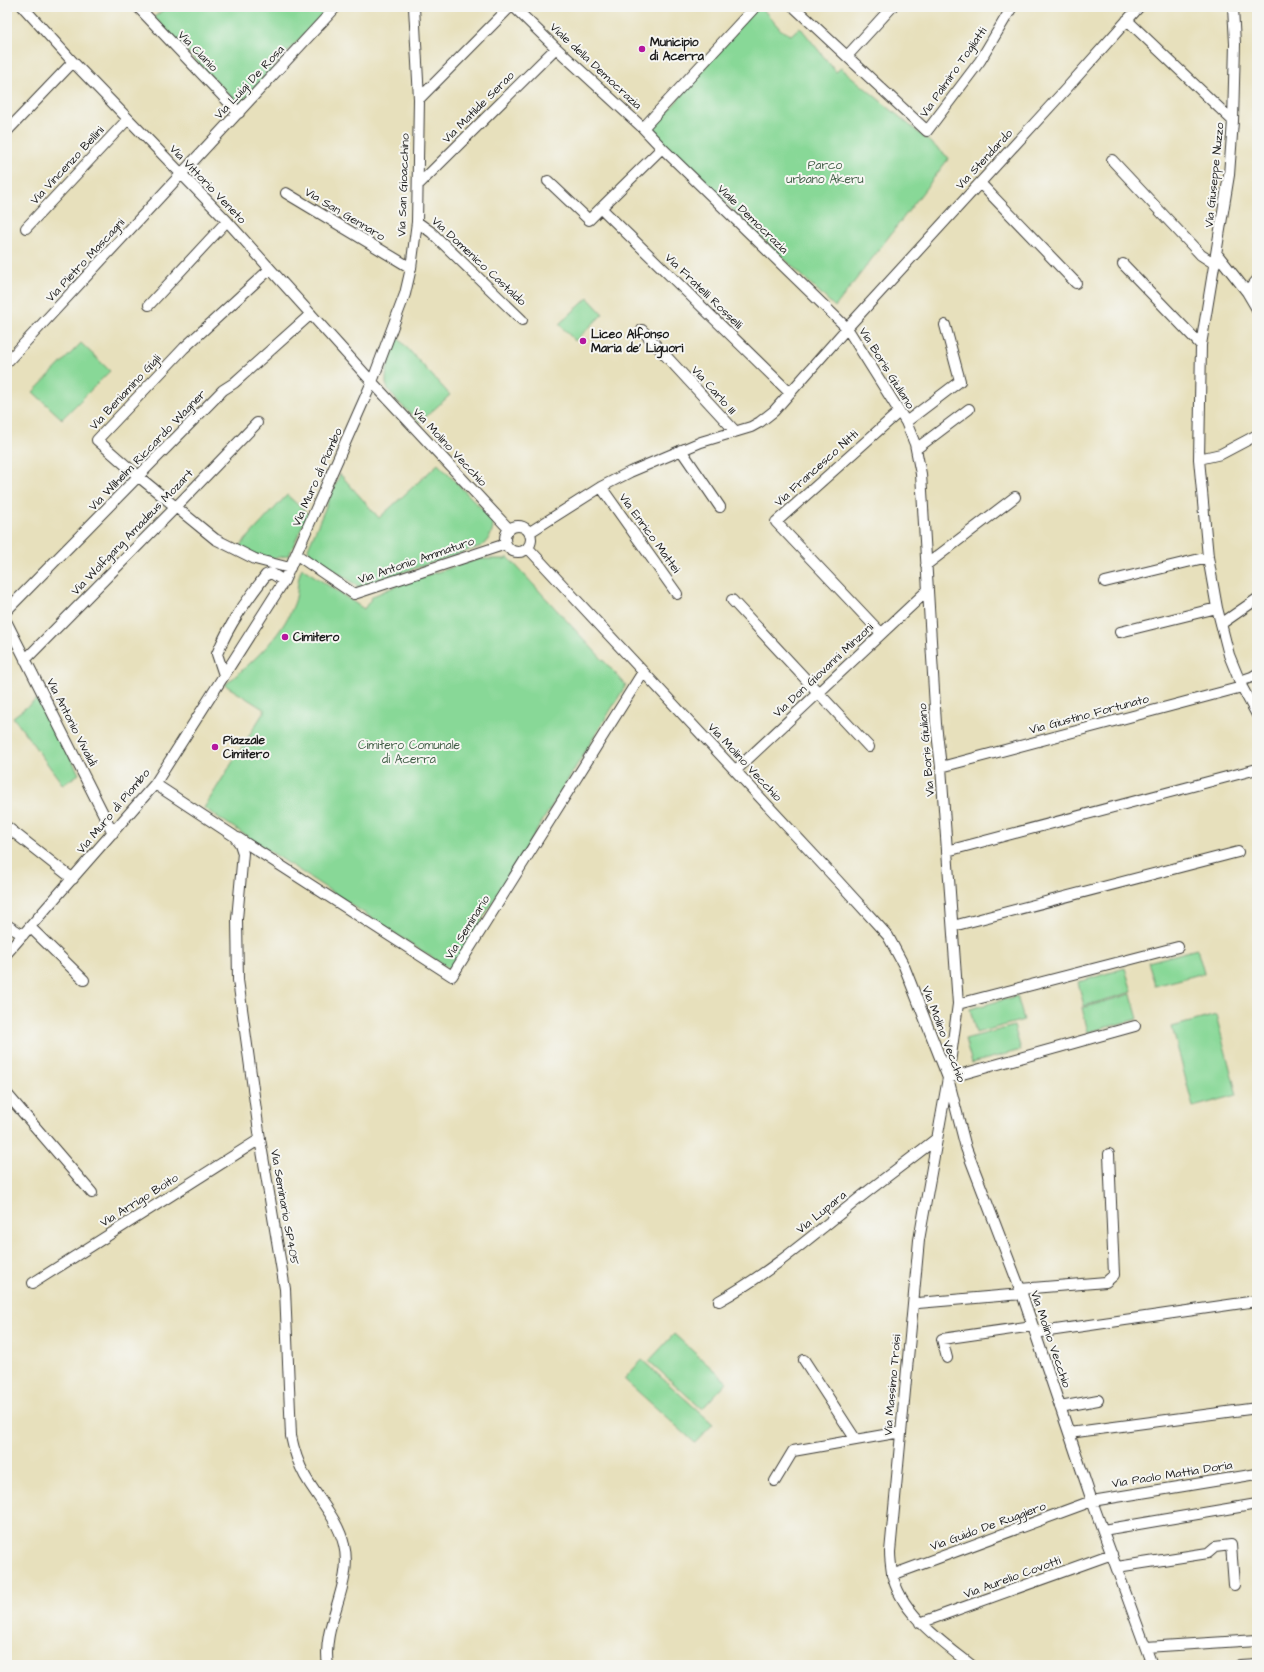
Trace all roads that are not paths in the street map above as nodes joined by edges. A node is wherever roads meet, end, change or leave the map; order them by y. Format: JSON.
{"nodes":[{"id":1,"x":23,"y":7,"type":"edge"},
{"id":2,"x":138,"y":7,"type":"edge"},
{"id":3,"x":336,"y":7,"type":"edge"},
{"id":4,"x":414,"y":7,"type":"edge"},
{"id":5,"x":510,"y":7,"type":"edge"},
{"id":6,"x":514,"y":7,"type":"edge"},
{"id":7,"x":755,"y":7,"type":"edge"},
{"id":8,"x":794,"y":7,"type":"edge"},
{"id":9,"x":892,"y":7,"type":"edge"},
{"id":10,"x":1012,"y":7,"type":"edge"},
{"id":11,"x":1139,"y":7,"type":"edge"},
{"id":12,"x":1233,"y":7,"type":"edge"},
{"id":13,"x":1127,"y":20,"type":"junction"},
{"id":14,"x":556,"y":48,"type":"junction"},
{"id":15,"x":847,"y":56,"type":"junction"},
{"id":16,"x":73,"y":62,"type":"junction"},
{"id":17,"x":418,"y":99,"type":"junction"},
{"id":18,"x":239,"y":113,"type":"junction"},
{"id":19,"x":128,"y":119,"type":"junction"},
{"id":20,"x":1233,"y":121,"type":"junction"},
{"id":21,"x":644,"y":128,"type":"junction"},
{"id":22,"x":7,"y":131,"type":"edge"},
{"id":23,"x":662,"y":148,"type":"junction"},
{"id":24,"x":1112,"y":160,"type":"dead end"},
{"id":25,"x":181,"y":175,"type":"junction"},
{"id":26,"x":548,"y":181,"type":"dead end"},
{"id":27,"x":980,"y":183,"type":"junction"},
{"id":28,"x":418,"y":185,"type":"junction"},
{"id":29,"x":286,"y":193,"type":"dead end"},
{"id":30,"x":601,"y":208,"type":"junction"},
{"id":31,"x":227,"y":221,"type":"junction"},
{"id":32,"x":417,"y":222,"type":"junction"},
{"id":33,"x":26,"y":228,"type":"dead end"},
{"id":34,"x":1216,"y":259,"type":"junction"},
{"id":35,"x":1123,"y":264,"type":"dead end"},
{"id":36,"x":411,"y":268,"type":"junction"},
{"id":37,"x":270,"y":269,"type":"junction"},
{"id":38,"x":1257,"y":280,"type":"edge"},
{"id":39,"x":1076,"y":283,"type":"dead end"},
{"id":40,"x":1247,"y":292,"type":"junction"},
{"id":41,"x":149,"y":305,"type":"dead end"},
{"id":42,"x":1257,"y":309,"type":"edge"},
{"id":43,"x":311,"y":314,"type":"junction"},
{"id":44,"x":522,"y":320,"type":"dead end"},
{"id":45,"x":945,"y":325,"type":"dead end"},
{"id":46,"x":847,"y":328,"type":"junction"},
{"id":47,"x":642,"y":330,"type":"dead end"},
{"id":48,"x":1201,"y":344,"type":"junction"},
{"id":49,"x":7,"y":362,"type":"edge"},
{"id":50,"x":372,"y":382,"type":"junction"},
{"id":51,"x":789,"y":392,"type":"junction"},
{"id":52,"x":969,"y":409,"type":"dead end"},
{"id":53,"x":899,"y":412,"type":"junction"},
{"id":54,"x":906,"y":422,"type":"junction"},
{"id":55,"x":257,"y":423,"type":"dead end"},
{"id":56,"x":735,"y":431,"type":"junction"},
{"id":57,"x":1257,"y":435,"type":"edge"},
{"id":58,"x":916,"y":449,"type":"junction"},
{"id":59,"x":681,"y":450,"type":"junction"},
{"id":60,"x":1199,"y":458,"type":"junction"},
{"id":61,"x":139,"y":477,"type":"junction"},
{"id":62,"x":601,"y":487,"type":"junction"},
{"id":63,"x":1016,"y":497,"type":"dead end"},
{"id":64,"x":176,"y":507,"type":"junction"},
{"id":65,"x":720,"y":507,"type":"dead end"},
{"id":66,"x":509,"y":529,"type":"junction"},
{"id":67,"x":530,"y":532,"type":"junction"},
{"id":68,"x":506,"y":544,"type":"junction"},
{"id":69,"x":528,"y":548,"type":"junction"},
{"id":70,"x":297,"y":555,"type":"junction"},
{"id":71,"x":1208,"y":557,"type":"junction"},
{"id":72,"x":926,"y":565,"type":"junction"},
{"id":73,"x":290,"y":568,"type":"junction"},
{"id":74,"x":284,"y":581,"type":"junction"},
{"id":75,"x":1105,"y":582,"type":"dead end"},
{"id":76,"x":928,"y":590,"type":"junction"},
{"id":77,"x":677,"y":594,"type":"dead end"},
{"id":78,"x":1257,"y":599,"type":"edge"},
{"id":79,"x":732,"y":600,"type":"dead end"},
{"id":80,"x":1216,"y":608,"type":"junction"},
{"id":81,"x":7,"y":610,"type":"edge"},
{"id":82,"x":7,"y":623,"type":"edge"},
{"id":83,"x":1221,"y":624,"type":"junction"},
{"id":84,"x":1120,"y":632,"type":"dead end"},
{"id":85,"x":881,"y":633,"type":"junction"},
{"id":86,"x":26,"y":660,"type":"junction"},
{"id":87,"x":643,"y":672,"type":"junction"},
{"id":88,"x":224,"y":675,"type":"junction"},
{"id":89,"x":1255,"y":677,"type":"edge"},
{"id":90,"x":1241,"y":684,"type":"junction"},
{"id":91,"x":817,"y":694,"type":"junction"},
{"id":92,"x":1257,"y":715,"type":"edge"},
{"id":93,"x":869,"y":747,"type":"dead end"},
{"id":94,"x":941,"y":767,"type":"junction"},
{"id":95,"x":1257,"y":768,"type":"edge"},
{"id":96,"x":736,"y":770,"type":"junction"},
{"id":97,"x":155,"y":784,"type":"junction"},
{"id":98,"x":7,"y":827,"type":"edge"},
{"id":99,"x":113,"y":833,"type":"junction"},
{"id":100,"x":234,"y":836,"type":"junction"},
{"id":101,"x":947,"y":851,"type":"junction"},
{"id":102,"x":1238,"y":852,"type":"dead end"},
{"id":103,"x":73,"y":879,"type":"junction"},
{"id":104,"x":7,"y":925,"type":"edge"},
{"id":105,"x":953,"y":926,"type":"junction"},
{"id":106,"x":26,"y":931,"type":"junction"},
{"id":107,"x":1178,"y":947,"type":"dead end"},
{"id":108,"x":7,"y":953,"type":"edge"},
{"id":109,"x":84,"y":980,"type":"dead end"},
{"id":110,"x":958,"y":1004,"type":"junction"},
{"id":111,"x":1135,"y":1026,"type":"dead end"},
{"id":112,"x":948,"y":1078,"type":"junction"},
{"id":113,"x":7,"y":1094,"type":"edge"},
{"id":114,"x":260,"y":1139,"type":"junction"},
{"id":115,"x":936,"y":1139,"type":"junction"},
{"id":116,"x":1109,"y":1154,"type":"dead end"},
{"id":117,"x":92,"y":1193,"type":"dead end"},
{"id":118,"x":33,"y":1283,"type":"dead end"},
{"id":119,"x":1021,"y":1292,"type":"junction"},
{"id":120,"x":719,"y":1301,"type":"dead end"},
{"id":121,"x":1256,"y":1301,"type":"edge"},
{"id":122,"x":918,"y":1304,"type":"dead end"},
{"id":123,"x":1034,"y":1330,"type":"junction"},
{"id":124,"x":948,"y":1358,"type":"dead end"},
{"id":125,"x":804,"y":1360,"type":"dead end"},
{"id":126,"x":1098,"y":1400,"type":"dead end"},
{"id":127,"x":1060,"y":1407,"type":"junction"},
{"id":128,"x":1257,"y":1408,"type":"edge"},
{"id":129,"x":901,"y":1432,"type":"junction"},
{"id":130,"x":1069,"y":1433,"type":"junction"},
{"id":131,"x":856,"y":1440,"type":"junction"},
{"id":132,"x":1257,"y":1474,"type":"edge"},
{"id":133,"x":775,"y":1481,"type":"dead end"},
{"id":134,"x":1092,"y":1501,"type":"junction"},
{"id":135,"x":1257,"y":1504,"type":"edge"},
{"id":136,"x":1103,"y":1530,"type":"junction"},
{"id":137,"x":1112,"y":1554,"type":"junction"},
{"id":138,"x":1117,"y":1567,"type":"junction"},
{"id":139,"x":892,"y":1575,"type":"junction"},
{"id":140,"x":1234,"y":1585,"type":"dead end"},
{"id":141,"x":920,"y":1623,"type":"junction"},
{"id":142,"x":1257,"y":1640,"type":"edge"},
{"id":143,"x":1146,"y":1647,"type":"junction"},
{"id":144,"x":1257,"y":1664,"type":"edge"},
{"id":145,"x":328,"y":1665,"type":"edge"},
{"id":146,"x":971,"y":1665,"type":"edge"},
{"id":147,"x":1152,"y":1665,"type":"edge"},
{"id":148,"x":1240,"y":1665,"type":"edge"}],
"edges":[{"from":1,"to":16,"type":"street","name":"Via Vittorio Veneto"},
{"from":2,"to":18,"type":"street","name":"Via Clanio"},
{"from":3,"to":18,"type":"street","name":"Via Luigi De Rosa"},
{"from":4,"to":17,"type":"street","name":"Via San Gioacchino"},
{"from":5,"to":17,"type":"street"},
{"from":6,"to":14,"type":"street","name":"Viale della Democrazia"},
{"from":7,"to":21,"type":"street"},
{"from":8,"to":15,"type":"street"},
{"from":9,"to":15,"type":"street"},
{"from":10,"to":15,"type":"street","name":"Via Palmiro Togliatti"},
{"from":11,"to":13,"type":"street","name":"Via Stendardo"},
{"from":12,"to":20,"type":"street","name":"Via Giuseppe Nuzzo"},
{"from":13,"to":20,"type":"street"},
{"from":13,"to":27,"type":"street","name":"Via Stendardo"},
{"from":14,"to":21,"type":"street","name":"Viale della Democrazia"},
{"from":14,"to":28,"type":"street","name":"Via Matilde Serao"},
{"from":16,"to":19,"type":"street","name":"Via Vittorio Veneto"},
{"from":16,"to":22,"type":"street"},
{"from":17,"to":28,"type":"street","name":"Via San Gioacchino"},
{"from":18,"to":25,"type":"street","name":"Via Luigi De Rosa"},
{"from":19,"to":25,"type":"street","name":"Via Vittorio Veneto"},
{"from":19,"to":33,"type":"street","name":"Via Vincenzo Bellini"},
{"from":20,"to":34,"type":"street","name":"Via Giuseppe Nuzzo"},
{"from":21,"to":23,"type":"street","name":"Viale Democrazia"},
{"from":23,"to":30,"type":"street"},
{"from":23,"to":46,"type":"street","name":"Viale Democrazia"},
{"from":24,"to":34,"type":"street"},
{"from":25,"to":31,"type":"street","name":"Via Vittorio Veneto"},
{"from":25,"to":49,"type":"street","name":"Via Pietro Mascagni"},
{"from":26,"to":30,"type":"street"},
{"from":27,"to":39,"type":"street"},
{"from":27,"to":46,"type":"street","name":"Via Stendardo"},
{"from":28,"to":32,"type":"street","name":"Via San Gioacchino"},
{"from":29,"to":36,"type":"street","name":"Via San Gennaro"},
{"from":30,"to":51,"type":"street","name":"Via Fratelli Rosselli"},
{"from":31,"to":37,"type":"street","name":"Via Vittorio Veneto"},
{"from":31,"to":41,"type":"street"},
{"from":32,"to":36,"type":"street","name":"Via San Gioacchino"},
{"from":32,"to":44,"type":"street","name":"Via Domenico Castaldo"},
{"from":34,"to":40,"type":"street"},
{"from":34,"to":48,"type":"street","name":"Via Giuseppe Nuzzo"},
{"from":35,"to":48,"type":"street"},
{"from":36,"to":50,"type":"street","name":"Via San Gioacchino"},
{"from":37,"to":43,"type":"street","name":"Via Vittorio Veneto"},
{"from":37,"to":61,"type":"street","name":"Via Beniamino Gigli"},
{"from":38,"to":40,"type":"street"},
{"from":40,"to":42,"type":"street"},
{"from":43,"to":50,"type":"street","name":"Via Vittorio Veneto"},
{"from":43,"to":61,"type":"street","name":"Via Wilhelm Riccardo Wagner"},
{"from":45,"to":54,"type":"street","name":"Via Boris Giuliano"},
{"from":46,"to":51,"type":"street","name":"Via Stendardo"},
{"from":46,"to":53,"type":"street","name":"Via Boris Giuliano"},
{"from":47,"to":56,"type":"street","name":"Via Carlo III"},
{"from":48,"to":60,"type":"street","name":"Via Giuseppe Nuzzo"},
{"from":50,"to":66,"type":"street","name":"Via Molino Vecchio"},
{"from":50,"to":70,"type":"street","name":"Via Muro di Piombo"},
{"from":51,"to":56,"type":"street","name":"Via Stendardo"},
{"from":52,"to":58,"type":"street"},
{"from":53,"to":54,"type":"street","name":"Via Boris Giuliano"},
{"from":53,"to":85,"type":"street","name":"Via Francesco Nitti"},
{"from":54,"to":58,"type":"street","name":"Via Boris Giuliano"},
{"from":55,"to":64,"type":"street","name":"Via Wolfgang Amadeus Mozart"},
{"from":56,"to":59,"type":"street","name":"Via Stendardo"},
{"from":57,"to":60,"type":"street"},
{"from":58,"to":72,"type":"street","name":"Via Boris Giuliano"},
{"from":59,"to":62,"type":"street","name":"Via Stendardo"},
{"from":59,"to":65,"type":"street"},
{"from":60,"to":71,"type":"street","name":"Via Giuseppe Nuzzo"},
{"from":61,"to":64,"type":"street","name":"Via Beniamino Gigli"},
{"from":61,"to":81,"type":"street","name":"Via Wilhelm Riccardo Wagner"},
{"from":62,"to":67,"type":"street","name":"Via Stendardo"},
{"from":62,"to":77,"type":"street","name":"Via Enrico Mattei"},
{"from":63,"to":72,"type":"street"},
{"from":64,"to":73,"type":"street","name":"Via Beniamino Gigli"},
{"from":64,"to":86,"type":"street","name":"Via Wolfgang Amadeus Mozart"},
{"from":66,"to":67,"type":"street"},
{"from":66,"to":68,"type":"street"},
{"from":67,"to":69,"type":"street"},
{"from":68,"to":69,"type":"street"},
{"from":68,"to":70,"type":"street","name":"Via Antonio Ammaturo"},
{"from":69,"to":87,"type":"street","name":"Via Molino Vecchio"},
{"from":70,"to":73,"type":"street","name":"Via Muro di Piombo"},
{"from":71,"to":75,"type":"street"},
{"from":71,"to":80,"type":"street","name":"Via Giuseppe Nuzzo"},
{"from":72,"to":76,"type":"street","name":"Via Boris Giuliano"},
{"from":73,"to":74,"type":"street","name":"Via Muro di Piombo"},
{"from":74,"to":88,"type":"street","name":"Via Muro di Piombo"},
{"from":74,"to":88,"type":"street"},
{"from":76,"to":85,"type":"street","name":"Via Don Giovanni Minzoni"},
{"from":76,"to":94,"type":"street","name":"Via Boris Giuliano"},
{"from":78,"to":83,"type":"street"},
{"from":79,"to":91,"type":"street"},
{"from":80,"to":83,"type":"street","name":"Via Giuseppe Nuzzo"},
{"from":80,"to":84,"type":"street"},
{"from":82,"to":86,"type":"street","name":"Via Antonio Vivaldi"},
{"from":83,"to":90,"type":"street","name":"Via Giuseppe Nuzzo"},
{"from":85,"to":91,"type":"street","name":"Via Don Giovanni Minzoni"},
{"from":86,"to":99,"type":"street","name":"Via Antonio Vivaldi"},
{"from":87,"to":96,"type":"street","name":"Via Molino Vecchio"},
{"from":87,"to":100,"type":"street","name":"Via Seminario"},
{"from":88,"to":97,"type":"street","name":"Via Muro di Piombo"},
{"from":89,"to":90,"type":"street","name":"Via Giustino Fortunato"},
{"from":90,"to":92,"type":"street","name":"Via Giuseppe Nuzzo"},
{"from":90,"to":94,"type":"street","name":"Via Giustino Fortunato"},
{"from":91,"to":93,"type":"street"},
{"from":91,"to":96,"type":"street","name":"Via Don Giovanni Minzoni"},
{"from":94,"to":101,"type":"street","name":"Via Boris Giuliano"},
{"from":95,"to":101,"type":"street"},
{"from":96,"to":112,"type":"street","name":"Via Molino Vecchio"},
{"from":97,"to":99,"type":"street","name":"Via Muro di Piombo"},
{"from":97,"to":100,"type":"street","name":"Via Seminario SP405"},
{"from":98,"to":103,"type":"street"},
{"from":99,"to":103,"type":"street","name":"Via Muro di Piombo"},
{"from":100,"to":114,"type":"street","name":"Via Seminario SP405"},
{"from":101,"to":105,"type":"street","name":"Via Boris Giuliano"},
{"from":102,"to":105,"type":"street"},
{"from":103,"to":106,"type":"street","name":"Via Muro di Piombo"},
{"from":104,"to":106,"type":"street"},
{"from":105,"to":110,"type":"street","name":"Via Boris Giuliano"},
{"from":106,"to":108,"type":"street","name":"Via Muro di Piombo"},
{"from":106,"to":109,"type":"street"},
{"from":107,"to":110,"type":"street"},
{"from":110,"to":112,"type":"street","name":"Via Boris Giuliano"},
{"from":111,"to":112,"type":"street"},
{"from":112,"to":115,"type":"street","name":"Via Massimo Troisi"},
{"from":112,"to":119,"type":"street","name":"Via Molino Vecchio"},
{"from":113,"to":117,"type":"street"},
{"from":114,"to":118,"type":"street","name":"Via Arrigo Boito"},
{"from":114,"to":145,"type":"street","name":"Via Seminario SP405"},
{"from":115,"to":120,"type":"street","name":"Via Lupara"},
{"from":115,"to":129,"type":"street","name":"Via Massimo Troisi"},
{"from":116,"to":119,"type":"street"},
{"from":119,"to":122,"type":"street"},
{"from":119,"to":123,"type":"street","name":"Via Molino Vecchio"},
{"from":121,"to":123,"type":"street"},
{"from":123,"to":124,"type":"street"},
{"from":123,"to":127,"type":"street","name":"Via Molino Vecchio"},
{"from":125,"to":131,"type":"street"},
{"from":126,"to":127,"type":"street"},
{"from":127,"to":130,"type":"street","name":"Via Molino Vecchio"},
{"from":128,"to":130,"type":"street"},
{"from":129,"to":131,"type":"street"},
{"from":129,"to":139,"type":"street","name":"Via Massimo Troisi"},
{"from":130,"to":134,"type":"street","name":"Via Molino Vecchio"},
{"from":131,"to":133,"type":"street"},
{"from":132,"to":134,"type":"street","name":"Via Paolo Mattia Doria"},
{"from":134,"to":136,"type":"street","name":"Via Molino Vecchio"},
{"from":134,"to":139,"type":"street","name":"Via Guido De Ruggiero"},
{"from":135,"to":136,"type":"street"},
{"from":136,"to":137,"type":"street","name":"Via Molino Vecchio"},
{"from":137,"to":138,"type":"street","name":"Via Molino Vecchio"},
{"from":137,"to":141,"type":"street","name":"Via Aurelio Covotti"},
{"from":138,"to":140,"type":"street"},
{"from":138,"to":143,"type":"street","name":"Via Molino Vecchio"},
{"from":139,"to":141,"type":"street","name":"Via Massimo Troisi"},
{"from":141,"to":146,"type":"street","name":"Via Massimo Troisi"},
{"from":142,"to":143,"type":"street"},
{"from":143,"to":147,"type":"street","name":"Via Molino Vecchio"},
{"from":144,"to":148,"type":"street"}]}
